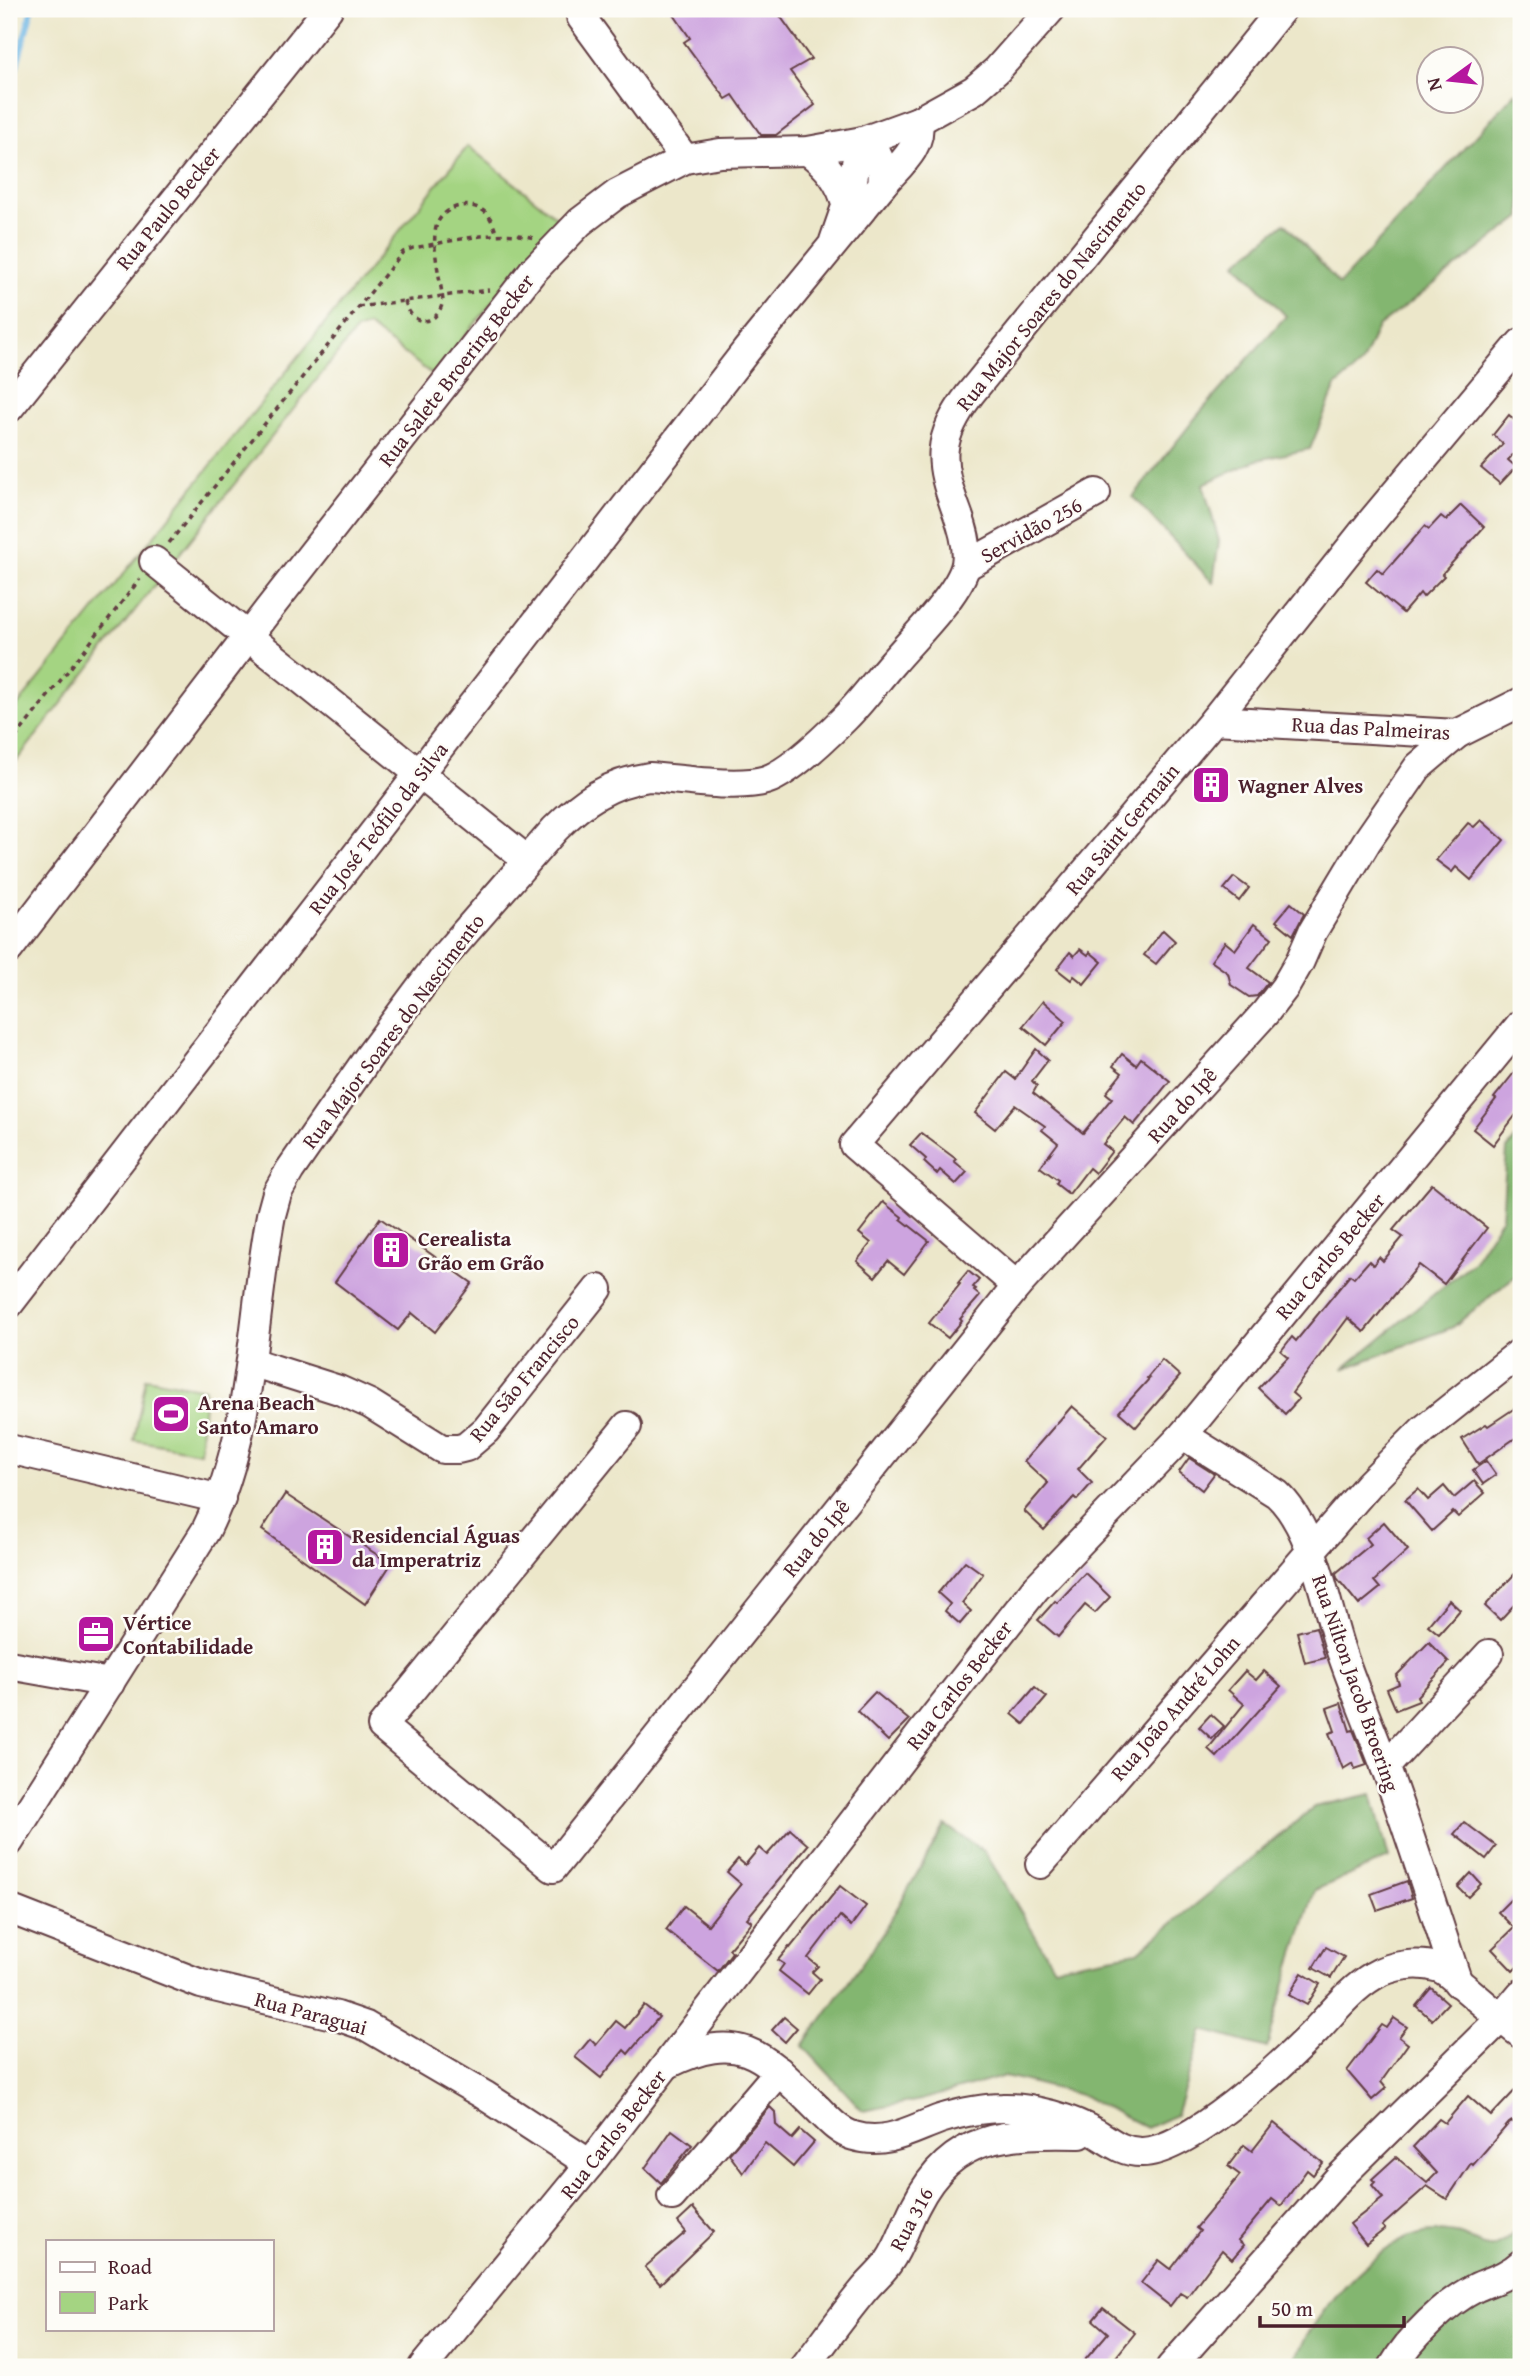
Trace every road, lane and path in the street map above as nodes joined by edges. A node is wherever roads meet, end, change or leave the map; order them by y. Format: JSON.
{"nodes":[{"id":1,"x":328,"y":9,"type":"edge"},
{"id":2,"x":1051,"y":9,"type":"edge"},
{"id":3,"x":1282,"y":9,"type":"edge"},
{"id":4,"x":582,"y":11,"type":"edge"},
{"id":5,"x":918,"y":121,"type":"junction"},
{"id":6,"x":863,"y":141,"type":"junction"},
{"id":7,"x":808,"y":151,"type":"junction"},
{"id":8,"x":685,"y":159,"type":"junction"},
{"id":9,"x":883,"y":185,"type":"junction"},
{"id":10,"x":847,"y":207,"type":"junction"},
{"id":11,"x":498,"y":235,"type":"junction"},
{"id":12,"x":536,"y":239,"type":"dead end"},
{"id":13,"x":834,"y":242,"type":"junction"},
{"id":14,"x":436,"y":244,"type":"junction"},
{"id":15,"x":494,"y":289,"type":"dead end"},
{"id":16,"x":443,"y":296,"type":"junction"},
{"id":17,"x":405,"y":301,"type":"junction"},
{"id":18,"x":358,"y":307,"type":"junction"},
{"id":19,"x":1521,"y":343,"type":"edge"},
{"id":20,"x":9,"y":408,"type":"edge"},
{"id":21,"x":1096,"y":493,"type":"dead end"},
{"id":22,"x":155,"y":561,"type":"junction"},
{"id":23,"x":965,"y":566,"type":"junction"},
{"id":24,"x":248,"y":637,"type":"junction"},
{"id":25,"x":1521,"y":702,"type":"edge"},
{"id":26,"x":1214,"y":720,"type":"junction"},
{"id":27,"x":1457,"y":734,"type":"junction"},
{"id":28,"x":9,"y":746,"type":"edge"},
{"id":29,"x":419,"y":774,"type":"junction"},
{"id":30,"x":527,"y":860,"type":"junction"},
{"id":31,"x":9,"y":949,"type":"edge"},
{"id":32,"x":1521,"y":1024,"type":"edge"},
{"id":33,"x":1017,"y":1286,"type":"junction"},
{"id":34,"x":598,"y":1289,"type":"dead end"},
{"id":35,"x":9,"y":1304,"type":"edge"},
{"id":36,"x":1521,"y":1352,"type":"edge"},
{"id":37,"x":251,"y":1362,"type":"junction"},
{"id":38,"x":627,"y":1426,"type":"dead end"},
{"id":39,"x":1183,"y":1434,"type":"junction"},
{"id":40,"x":9,"y":1449,"type":"edge"},
{"id":41,"x":221,"y":1499,"type":"junction"},
{"id":42,"x":1311,"y":1551,"type":"junction"},
{"id":43,"x":1489,"y":1654,"type":"dead end"},
{"id":44,"x":9,"y":1665,"type":"edge"},
{"id":45,"x":110,"y":1683,"type":"junction"},
{"id":46,"x":1385,"y":1767,"type":"junction"},
{"id":47,"x":9,"y":1842,"type":"edge"},
{"id":48,"x":1040,"y":1864,"type":"dead end"},
{"id":49,"x":9,"y":1909,"type":"edge"},
{"id":50,"x":1458,"y":1983,"type":"junction"},
{"id":51,"x":1521,"y":1994,"type":"edge"},
{"id":52,"x":1511,"y":2026,"type":"edge"},
{"id":53,"x":668,"y":2064,"type":"junction"},
{"id":54,"x":779,"y":2071,"type":"junction"},
{"id":55,"x":1097,"y":2134,"type":"junction"},
{"id":56,"x":590,"y":2164,"type":"junction"},
{"id":57,"x":672,"y":2196,"type":"dead end"},
{"id":58,"x":1521,"y":2264,"type":"edge"},
{"id":59,"x":423,"y":2367,"type":"edge"},
{"id":60,"x":805,"y":2367,"type":"edge"},
{"id":61,"x":1171,"y":2367,"type":"edge"},
{"id":62,"x":1393,"y":2367,"type":"edge"}],
"edges":[{"from":1,"to":20,"type":"street","name":"Rua Paulo Becker"},
{"from":2,"to":5,"type":"street","name":"Rua Salete Broering Becker"},
{"from":3,"to":23,"type":"street","name":"Rua Major Soares do Nascimento"},
{"from":4,"to":8,"type":"street"},
{"from":5,"to":6,"type":"street","name":"Rua Salete Broering Becker"},
{"from":5,"to":9,"type":"street","name":"Rua José Teófilo da Silva"},
{"from":6,"to":7,"type":"street","name":"Rua Salete Broering Becker"},
{"from":6,"to":9,"type":"street"},
{"from":6,"to":10,"type":"street"},
{"from":7,"to":8,"type":"street","name":"Rua Salete Broering Becker"},
{"from":7,"to":10,"type":"street"},
{"from":8,"to":24,"type":"street","name":"Rua Salete Broering Becker"},
{"from":9,"to":13,"type":"street","name":"Rua José Teófilo da Silva"},
{"from":10,"to":13,"type":"street"},
{"from":11,"to":12,"type":"path"},
{"from":11,"to":14,"type":"path"},
{"from":11,"to":14,"type":"path"},
{"from":13,"to":29,"type":"street","name":"Rua José Teófilo da Silva"},
{"from":14,"to":16,"type":"path"},
{"from":14,"to":18,"type":"path"},
{"from":15,"to":16,"type":"path"},
{"from":16,"to":17,"type":"path"},
{"from":16,"to":17,"type":"path"},
{"from":17,"to":18,"type":"path"},
{"from":18,"to":22,"type":"path"},
{"from":19,"to":26,"type":"street","name":"Rua Saint Germain"},
{"from":21,"to":23,"type":"street","name":"Servidão 256"},
{"from":22,"to":24,"type":"street"},
{"from":22,"to":28,"type":"path"},
{"from":23,"to":30,"type":"street","name":"Rua Major Soares do Nascimento"},
{"from":24,"to":29,"type":"street"},
{"from":24,"to":31,"type":"street","name":"Rua Salete Broering Becker"},
{"from":25,"to":27,"type":"street","name":"Rua das Palmeiras"},
{"from":26,"to":27,"type":"street","name":"Rua das Palmeiras"},
{"from":26,"to":33,"type":"street","name":"Rua Saint Germain"},
{"from":27,"to":33,"type":"street","name":"Rua do Ipê"},
{"from":29,"to":30,"type":"street"},
{"from":29,"to":35,"type":"street","name":"Rua José Teófilo da Silva"},
{"from":30,"to":37,"type":"street","name":"Rua Major Soares do Nascimento"},
{"from":32,"to":39,"type":"street","name":"Rua Carlos Becker"},
{"from":33,"to":38,"type":"street","name":"Rua do Ipê"},
{"from":34,"to":37,"type":"street","name":"Rua São Francisco"},
{"from":36,"to":42,"type":"street","name":"Rua João André Lohn"},
{"from":37,"to":41,"type":"street","name":"Rua Major Soares do Nascimento"},
{"from":39,"to":42,"type":"street","name":"Rua Nilton Jacob Broering"},
{"from":39,"to":53,"type":"street","name":"Rua Carlos Becker"},
{"from":40,"to":41,"type":"street"},
{"from":41,"to":45,"type":"street","name":"Rua Major Soares do Nascimento"},
{"from":42,"to":46,"type":"street","name":"Rua Nilton Jacob Broering"},
{"from":42,"to":48,"type":"street","name":"Rua João André Lohn"},
{"from":43,"to":46,"type":"street"},
{"from":44,"to":45,"type":"street"},
{"from":45,"to":47,"type":"street","name":"Rua Major Soares do Nascimento"},
{"from":46,"to":50,"type":"street","name":"Rua Nilton Jacob Broering"},
{"from":49,"to":56,"type":"street","name":"Rua Paraguai"},
{"from":50,"to":52,"type":"street"},
{"from":50,"to":55,"type":"street"},
{"from":51,"to":52,"type":"street"},
{"from":52,"to":61,"type":"street"},
{"from":53,"to":54,"type":"street"},
{"from":53,"to":56,"type":"street","name":"Rua Carlos Becker"},
{"from":54,"to":55,"type":"street"},
{"from":54,"to":57,"type":"street"},
{"from":55,"to":60,"type":"street","name":"Rua 316"},
{"from":56,"to":59,"type":"street","name":"Rua Carlos Becker"},
{"from":58,"to":62,"type":"street"}]}
